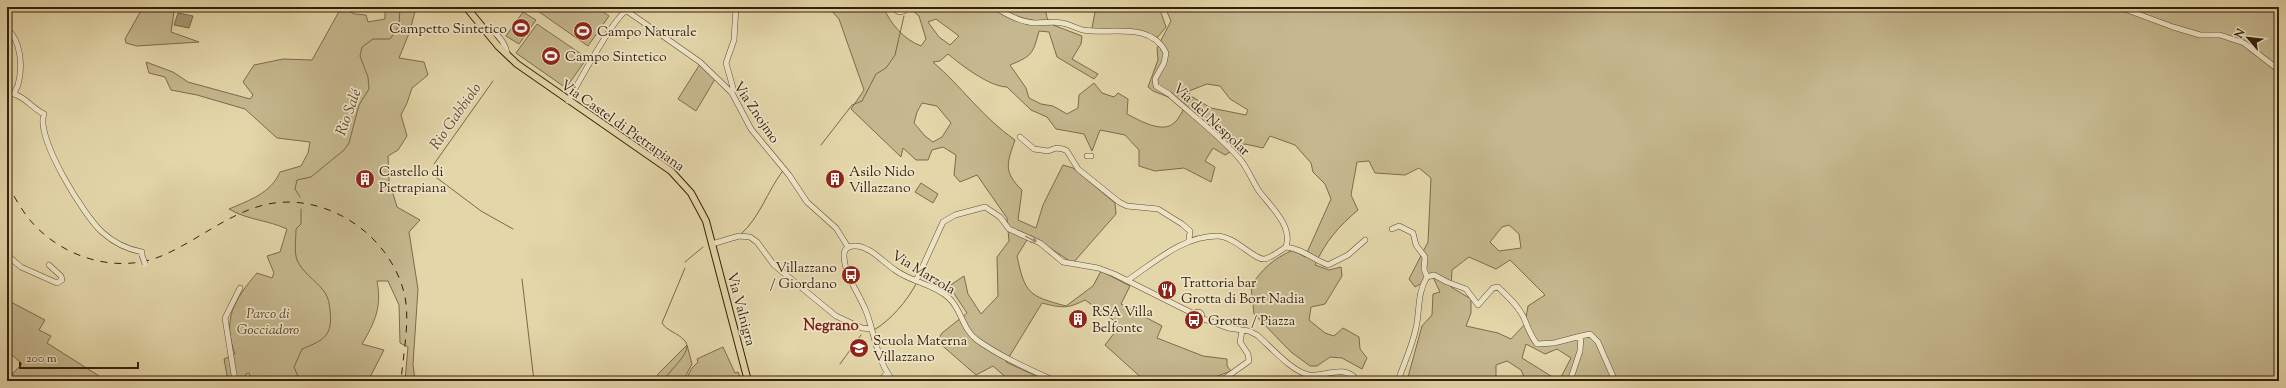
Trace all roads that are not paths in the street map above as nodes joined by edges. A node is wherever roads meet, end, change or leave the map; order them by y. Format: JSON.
{"nodes":[{"id":1,"x":466,"y":7,"type":"edge"},
{"id":2,"x":736,"y":7,"type":"edge"},
{"id":3,"x":891,"y":7,"type":"edge"},
{"id":4,"x":995,"y":7,"type":"edge"},
{"id":5,"x":2119,"y":7,"type":"edge"},
{"id":6,"x":627,"y":9,"type":"edge"},
{"id":7,"x":904,"y":11,"type":"dead end"},
{"id":8,"x":7,"y":29,"type":"edge"},
{"id":9,"x":2279,"y":70,"type":"edge"},
{"id":10,"x":7,"y":92,"type":"edge"},
{"id":11,"x":15,"y":93,"type":"junction"},
{"id":12,"x":732,"y":93,"type":"junction"},
{"id":13,"x":568,"y":101,"type":"junction"},
{"id":14,"x":1020,"y":137,"type":"dead end"},
{"id":15,"x":1392,"y":229,"type":"dead end"},
{"id":16,"x":1189,"y":240,"type":"junction"},
{"id":17,"x":1365,"y":240,"type":"dead end"},
{"id":18,"x":712,"y":244,"type":"junction"},
{"id":19,"x":849,"y":246,"type":"junction"},
{"id":20,"x":1286,"y":247,"type":"junction"},
{"id":21,"x":7,"y":255,"type":"edge"},
{"id":22,"x":145,"y":264,"type":"dead end"},
{"id":23,"x":49,"y":265,"type":"dead end"},
{"id":24,"x":1427,"y":277,"type":"junction"},
{"id":25,"x":1128,"y":280,"type":"junction"},
{"id":26,"x":916,"y":281,"type":"junction"},
{"id":27,"x":240,"y":288,"type":"dead end"},
{"id":28,"x":871,"y":329,"type":"junction"},
{"id":29,"x":1242,"y":331,"type":"junction"},
{"id":30,"x":1581,"y":336,"type":"junction"},
{"id":31,"x":887,"y":373,"type":"junction"},
{"id":32,"x":1357,"y":380,"type":"edge"},
{"id":33,"x":16,"y":381,"type":"edge"},
{"id":34,"x":27,"y":381,"type":"edge"},
{"id":35,"x":235,"y":381,"type":"edge"},
{"id":36,"x":748,"y":381,"type":"edge"},
{"id":37,"x":880,"y":381,"type":"edge"},
{"id":38,"x":894,"y":381,"type":"edge"},
{"id":39,"x":1055,"y":381,"type":"edge"},
{"id":40,"x":1221,"y":381,"type":"edge"},
{"id":41,"x":1364,"y":381,"type":"edge"},
{"id":42,"x":1398,"y":381,"type":"edge"},
{"id":43,"x":1570,"y":381,"type":"edge"},
{"id":44,"x":1615,"y":381,"type":"edge"}],
"edges":[{"from":1,"to":13,"type":"main road","name":"Via Castel di Pietrapiana"},
{"from":2,"to":12,"type":"street"},
{"from":3,"to":7,"type":"street"},
{"from":4,"to":20,"type":"street","name":"Via del Nespolar"},
{"from":5,"to":9,"type":"street"},
{"from":6,"to":12,"type":"street","name":"Via Znojmo"},
{"from":6,"to":13,"type":"street"},
{"from":8,"to":11,"type":"street"},
{"from":10,"to":11,"type":"street"},
{"from":11,"to":22,"type":"street","bridge":true},
{"from":12,"to":19,"type":"street","name":"Via Znojmo"},
{"from":13,"to":18,"type":"main road","name":"Via Castel di Pietrapiana"},
{"from":14,"to":16,"type":"street"},
{"from":15,"to":24,"type":"street"},
{"from":16,"to":20,"type":"street"},
{"from":16,"to":25,"type":"street"},
{"from":17,"to":20,"type":"street"},
{"from":18,"to":28,"type":"street"},
{"from":18,"to":36,"type":"main road","name":"Via Valnigra"},
{"from":19,"to":26,"type":"street","name":"Via Marzola"},
{"from":19,"to":28,"type":"street"},
{"from":21,"to":23,"type":"street"},
{"from":24,"to":30,"type":"street"},
{"from":24,"to":42,"type":"street"},
{"from":26,"to":25,"type":"street","one_way":true},
{"from":25,"to":29,"type":"street"},
{"from":26,"to":39,"type":"street","name":"Via Marzola"},
{"from":27,"to":35,"type":"street"},
{"from":28,"to":31,"type":"street"},
{"from":29,"to":32,"type":"street"},
{"from":29,"to":40,"type":"street"},
{"from":30,"to":43,"type":"street"},
{"from":30,"to":44,"type":"street"},
{"from":31,"to":37,"type":"street"},
{"from":31,"to":38,"type":"street"},
{"from":32,"to":41,"type":"street"},
{"from":33,"to":34,"type":"street"}]}
